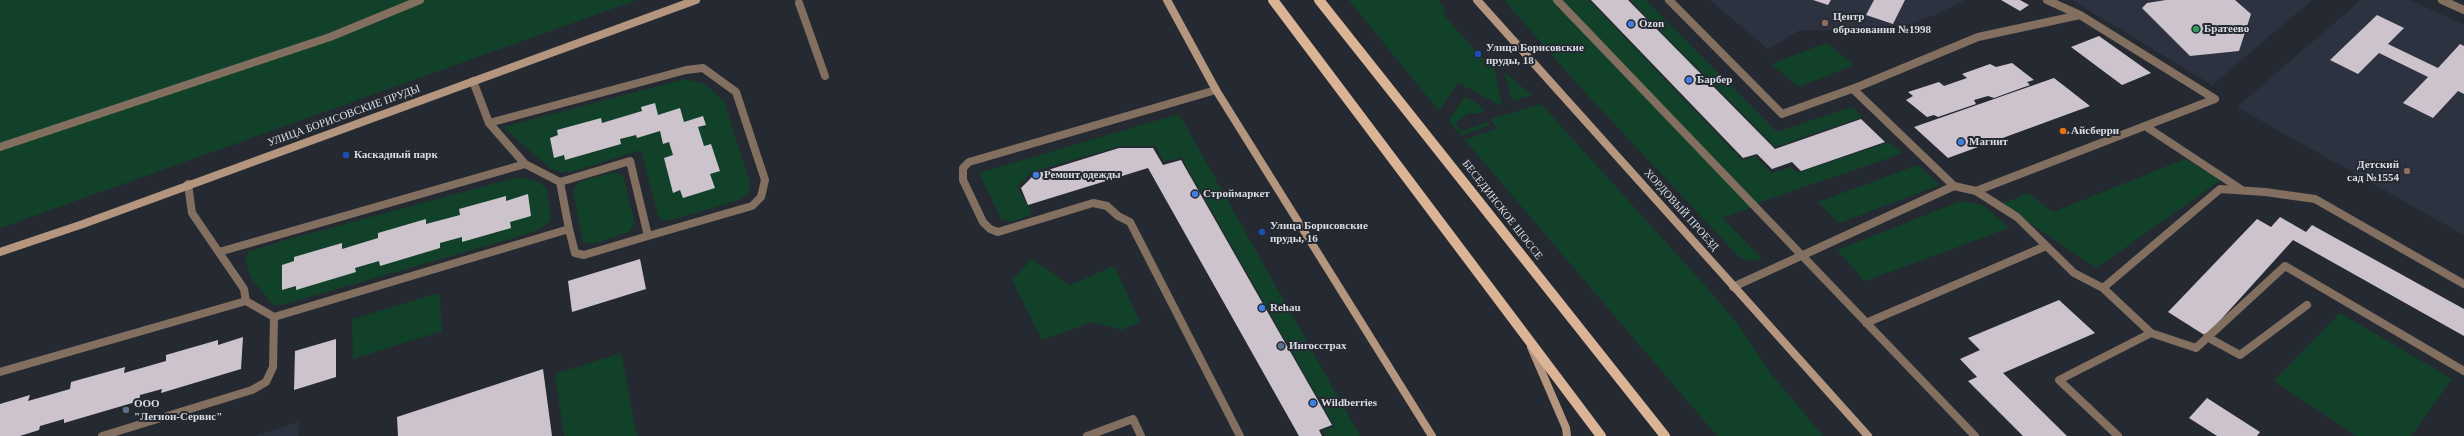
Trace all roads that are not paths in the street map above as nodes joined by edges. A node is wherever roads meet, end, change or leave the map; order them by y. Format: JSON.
{"nodes":[{"id":1,"x":420,"y":0,"type":"edge"},
{"id":2,"x":696,"y":0,"type":"edge"},
{"id":3,"x":1167,"y":0,"type":"edge"},
{"id":4,"x":1274,"y":0,"type":"edge"},
{"id":5,"x":1319,"y":0,"type":"edge"},
{"id":6,"x":1477,"y":0,"type":"edge"},
{"id":7,"x":1557,"y":0,"type":"edge"},
{"id":8,"x":1669,"y":0,"type":"edge"},
{"id":9,"x":2048,"y":0,"type":"edge"},
{"id":10,"x":2442,"y":0,"type":"edge"},
{"id":11,"x":799,"y":3,"type":"dead end"},
{"id":12,"x":2464,"y":10,"type":"edge"},
{"id":13,"x":2080,"y":15,"type":"junction"},
{"id":14,"x":825,"y":76,"type":"dead end"},
{"id":15,"x":473,"y":81,"type":"junction"},
{"id":16,"x":1853,"y":89,"type":"junction"},
{"id":17,"x":1216,"y":90,"type":"junction"},
{"id":18,"x":489,"y":123,"type":"junction"},
{"id":19,"x":2145,"y":126,"type":"junction"},
{"id":20,"x":0,"y":147,"type":"edge"},
{"id":21,"x":525,"y":164,"type":"junction"},
{"id":22,"x":560,"y":182,"type":"junction"},
{"id":23,"x":188,"y":184,"type":"junction"},
{"id":24,"x":1954,"y":186,"type":"junction"},
{"id":25,"x":1976,"y":190,"type":"junction"},
{"id":26,"x":2243,"y":191,"type":"junction"},
{"id":27,"x":569,"y":229,"type":"junction"},
{"id":28,"x":648,"y":236,"type":"junction"},
{"id":29,"x":2046,"y":246,"type":"junction"},
{"id":30,"x":0,"y":252,"type":"edge"},
{"id":31,"x":219,"y":252,"type":"junction"},
{"id":32,"x":1799,"y":255,"type":"junction"},
{"id":33,"x":2464,"y":284,"type":"edge"},
{"id":34,"x":1733,"y":286,"type":"junction"},
{"id":35,"x":2103,"y":288,"type":"junction"},
{"id":36,"x":246,"y":301,"type":"junction"},
{"id":37,"x":2307,"y":305,"type":"dead end"},
{"id":38,"x":274,"y":317,"type":"junction"},
{"id":39,"x":1866,"y":324,"type":"junction"},
{"id":40,"x":2150,"y":333,"type":"junction"},
{"id":41,"x":2207,"y":337,"type":"junction"},
{"id":42,"x":1530,"y":344,"type":"junction"},
{"id":43,"x":2464,"y":371,"type":"edge"},
{"id":44,"x":0,"y":372,"type":"edge"},
{"id":45,"x":102,"y":436,"type":"edge"},
{"id":46,"x":1087,"y":436,"type":"edge"},
{"id":47,"x":1141,"y":436,"type":"edge"},
{"id":48,"x":1240,"y":436,"type":"edge"},
{"id":49,"x":1432,"y":436,"type":"edge"},
{"id":50,"x":1568,"y":436,"type":"edge"},
{"id":51,"x":1601,"y":436,"type":"edge"},
{"id":52,"x":1665,"y":436,"type":"edge"},
{"id":53,"x":1868,"y":436,"type":"edge"},
{"id":54,"x":1975,"y":436,"type":"edge"},
{"id":55,"x":2118,"y":436,"type":"edge"}],
"edges":[{"from":1,"to":20,"type":"street"},
{"from":2,"to":15,"type":"main road","name":"УЛИЦА БОРИСОВСКИЕ ПРУДЫ"},
{"from":3,"to":17,"type":"main road"},
{"from":4,"to":42,"type":"main road"},
{"from":5,"to":52,"type":"main road","name":"БЕСЕДИНСКОЕ ШОССЕ"},
{"from":6,"to":34,"type":"main road","name":"ХОРДОВЫЙ ПРОЕЗД"},
{"from":7,"to":32,"type":"street"},
{"from":8,"to":16,"type":"street"},
{"from":9,"to":13,"type":"street"},
{"from":10,"to":12,"type":"street"},
{"from":11,"to":14,"type":"street"},
{"from":13,"to":16,"type":"street"},
{"from":13,"to":19,"type":"street"},
{"from":15,"to":18,"type":"street"},
{"from":15,"to":23,"type":"main road","name":"УЛИЦА БОРИСОВСКИЕ ПРУДЫ"},
{"from":16,"to":24,"type":"street"},
{"from":17,"to":48,"type":"street"},
{"from":17,"to":49,"type":"main road"},
{"from":18,"to":21,"type":"street"},
{"from":18,"to":28,"type":"street"},
{"from":19,"to":25,"type":"street"},
{"from":19,"to":26,"type":"street"},
{"from":21,"to":22,"type":"street"},
{"from":21,"to":31,"type":"street"},
{"from":22,"to":27,"type":"street"},
{"from":22,"to":28,"type":"street"},
{"from":23,"to":30,"type":"main road","name":"УЛИЦА БОРИСОВСКИЕ ПРУДЫ"},
{"from":23,"to":31,"type":"street"},
{"from":24,"to":25,"type":"street"},
{"from":24,"to":32,"type":"street"},
{"from":25,"to":29,"type":"street"},
{"from":26,"to":33,"type":"street"},
{"from":26,"to":35,"type":"street"},
{"from":27,"to":28,"type":"street"},
{"from":27,"to":38,"type":"street"},
{"from":29,"to":35,"type":"street"},
{"from":29,"to":39,"type":"street"},
{"from":31,"to":36,"type":"street"},
{"from":32,"to":34,"type":"street"},
{"from":32,"to":39,"type":"street"},
{"from":34,"to":53,"type":"main road","name":"ХОРДОВЫЙ ПРОЕЗД"},
{"from":35,"to":40,"type":"street"},
{"from":36,"to":38,"type":"street"},
{"from":36,"to":44,"type":"street"},
{"from":37,"to":41,"type":"street"},
{"from":38,"to":45,"type":"street"},
{"from":39,"to":54,"type":"street"},
{"from":40,"to":41,"type":"street"},
{"from":40,"to":55,"type":"street"},
{"from":41,"to":43,"type":"street"},
{"from":42,"to":50,"type":"main road"},
{"from":42,"to":51,"type":"main road"},
{"from":46,"to":47,"type":"street"}]}
